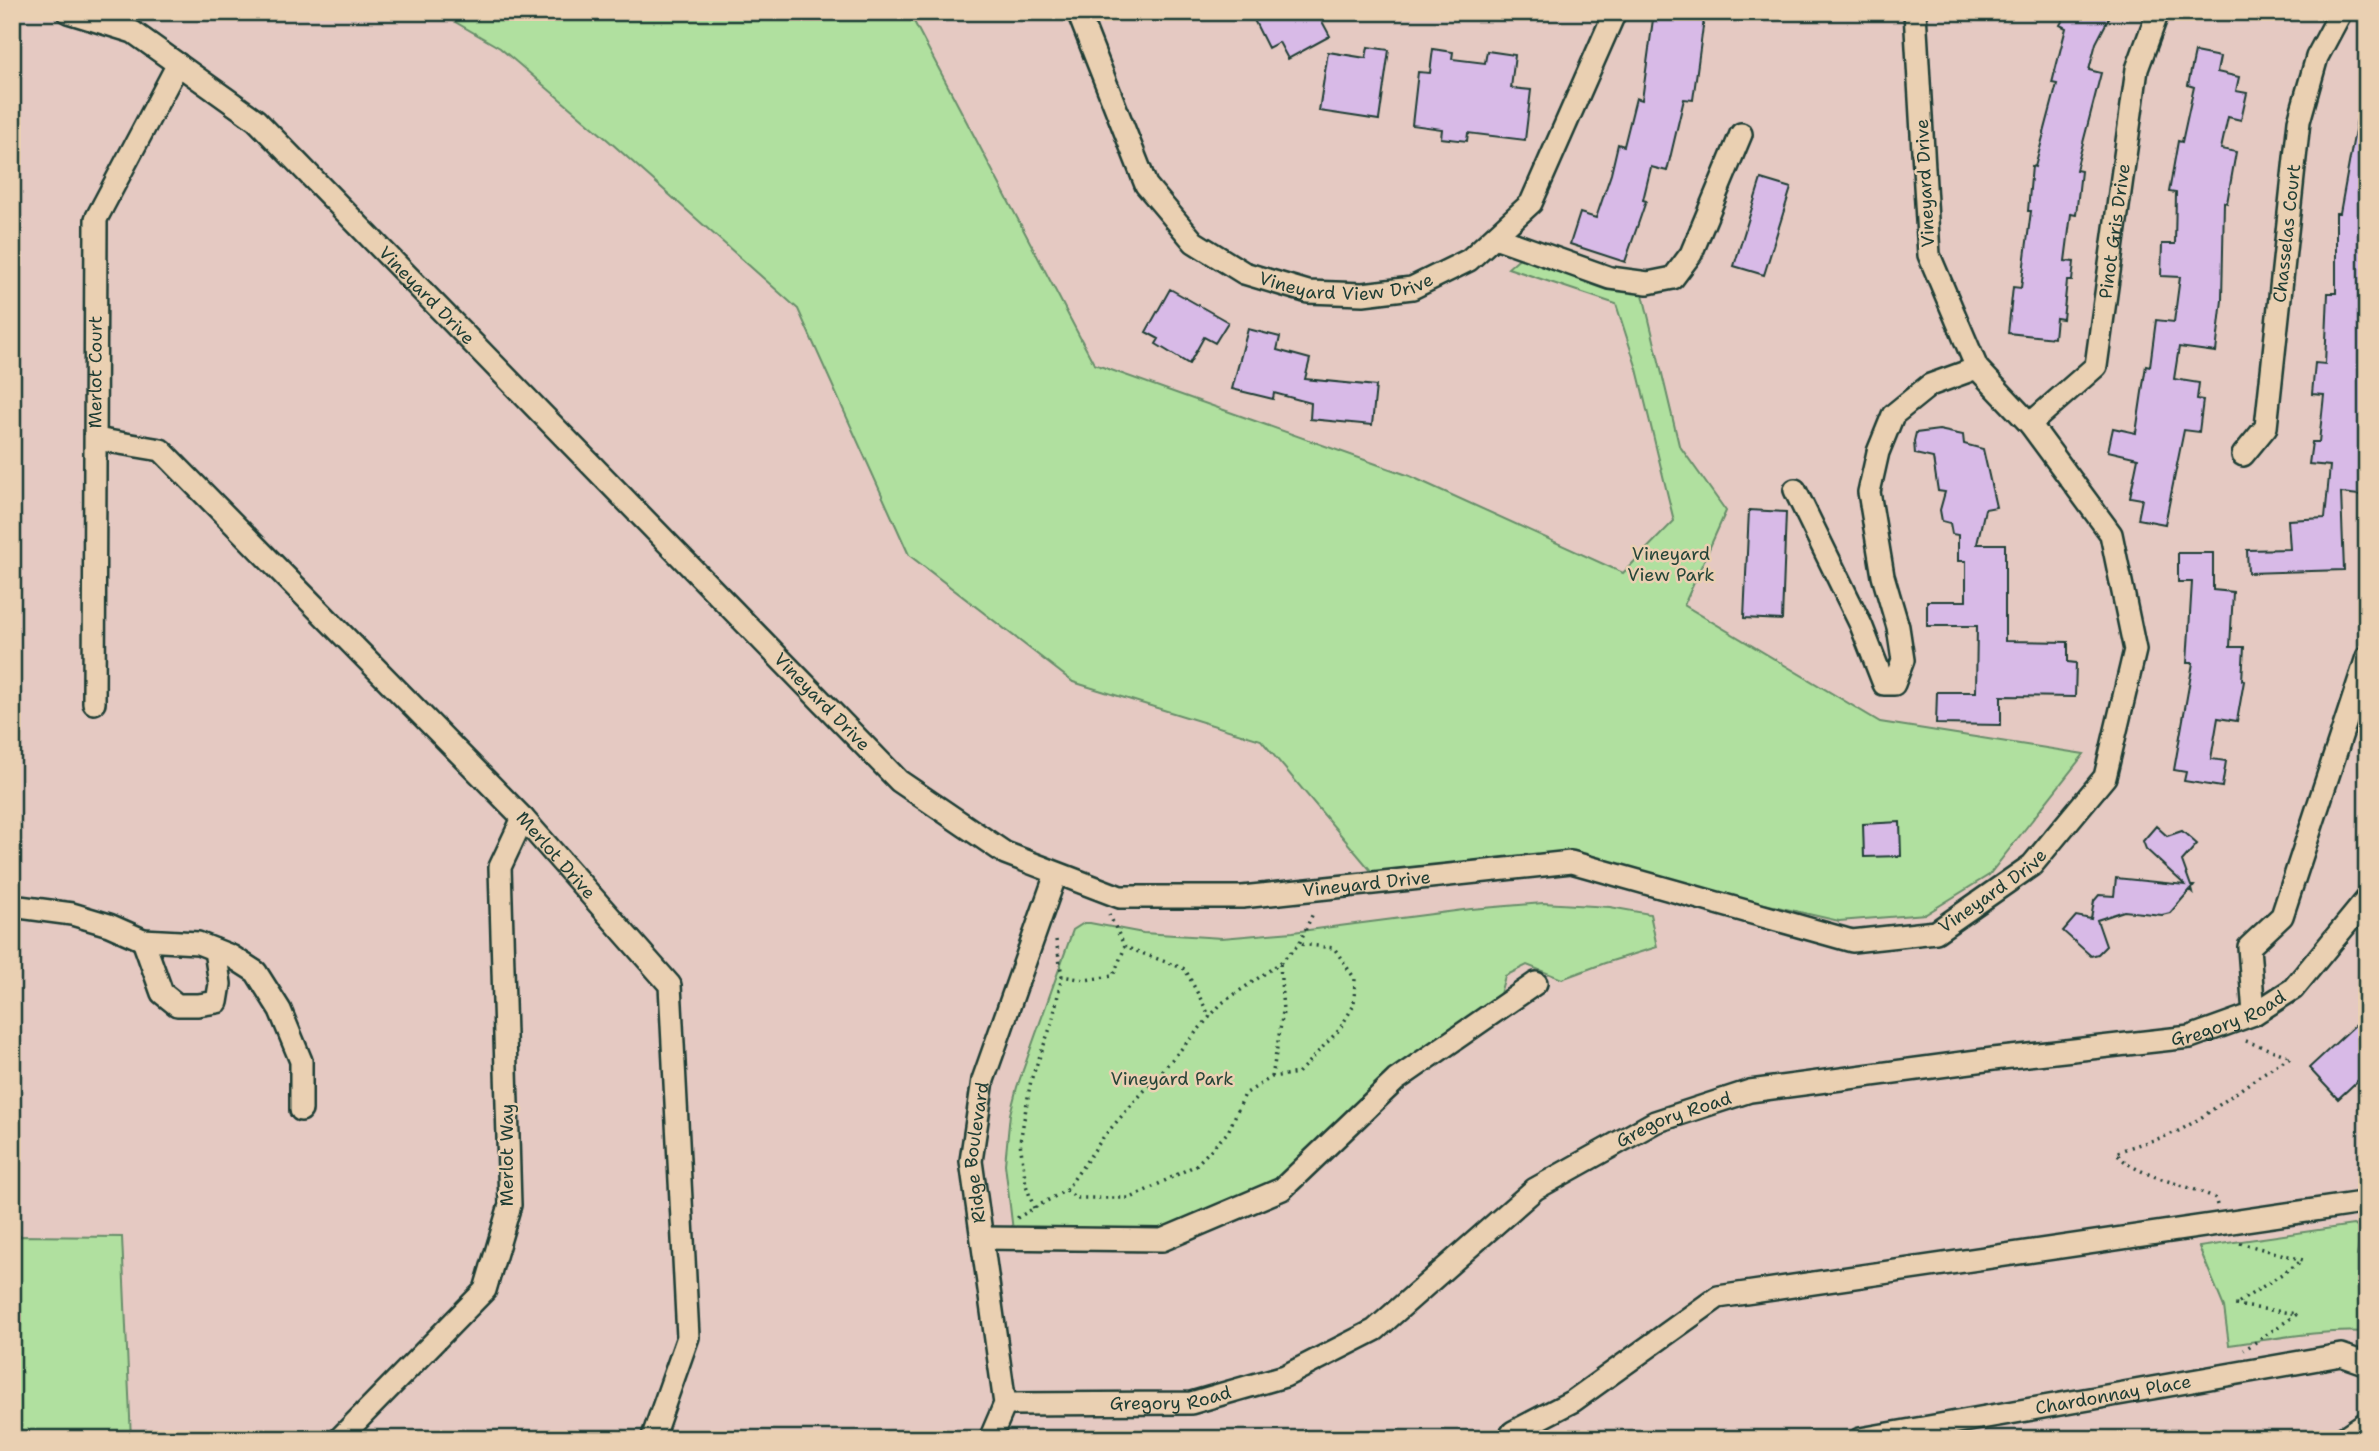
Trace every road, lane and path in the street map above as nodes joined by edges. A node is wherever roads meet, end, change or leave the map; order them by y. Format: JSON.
{"nodes":[{"id":1,"x":68,"y":12,"type":"edge"},
{"id":2,"x":1077,"y":12,"type":"edge"},
{"id":3,"x":1615,"y":12,"type":"edge"},
{"id":4,"x":1915,"y":12,"type":"edge"},
{"id":5,"x":2158,"y":12,"type":"edge"},
{"id":6,"x":2341,"y":12,"type":"edge"},
{"id":7,"x":178,"y":64,"type":"junction"},
{"id":8,"x":1741,"y":134,"type":"dead end"},
{"id":9,"x":1495,"y":237,"type":"junction"},
{"id":10,"x":1977,"y":368,"type":"junction"},
{"id":11,"x":2030,"y":424,"type":"junction"},
{"id":12,"x":96,"y":439,"type":"junction"},
{"id":13,"x":2243,"y":455,"type":"dead end"},
{"id":14,"x":1795,"y":490,"type":"dead end"},
{"id":15,"x":2367,"y":657,"type":"edge"},
{"id":16,"x":94,"y":703,"type":"dead end"},
{"id":17,"x":523,"y":818,"type":"junction"},
{"id":18,"x":1056,"y":874,"type":"junction"},
{"id":19,"x":1324,"y":888,"type":"junction"},
{"id":20,"x":1103,"y":891,"type":"junction"},
{"id":21,"x":2367,"y":899,"type":"edge"},
{"id":22,"x":12,"y":906,"type":"edge"},
{"id":23,"x":143,"y":940,"type":"junction"},
{"id":24,"x":1299,"y":944,"type":"junction"},
{"id":25,"x":1125,"y":947,"type":"junction"},
{"id":26,"x":215,"y":950,"type":"junction"},
{"id":27,"x":1280,"y":963,"type":"junction"},
{"id":28,"x":1536,"y":983,"type":"dead end"},
{"id":29,"x":2254,"y":1014,"type":"junction"},
{"id":30,"x":1210,"y":1017,"type":"junction"},
{"id":31,"x":2230,"y":1023,"type":"junction"},
{"id":32,"x":1272,"y":1077,"type":"junction"},
{"id":33,"x":301,"y":1110,"type":"dead end"},
{"id":34,"x":1066,"y":1190,"type":"junction"},
{"id":35,"x":2362,"y":1203,"type":"dead end"},
{"id":36,"x":1034,"y":1208,"type":"junction"},
{"id":37,"x":1013,"y":1220,"type":"dead end"},
{"id":38,"x":2223,"y":1223,"type":"junction"},
{"id":39,"x":982,"y":1238,"type":"junction"},
{"id":40,"x":2367,"y":1364,"type":"edge"},
{"id":41,"x":2234,"y":1374,"type":"junction"},
{"id":42,"x":1005,"y":1404,"type":"junction"},
{"id":43,"x":2367,"y":1422,"type":"edge"},
{"id":44,"x":342,"y":1436,"type":"dead end"},
{"id":45,"x":652,"y":1439,"type":"edge"},
{"id":46,"x":990,"y":1439,"type":"edge"},
{"id":47,"x":1508,"y":1439,"type":"edge"},
{"id":48,"x":1860,"y":1439,"type":"edge"},
{"id":49,"x":2342,"y":1439,"type":"edge"}],
"edges":[{"from":1,"to":7,"type":"street","name":"Vineyard Drive"},
{"from":2,"to":9,"type":"street","name":"Vineyard View Drive"},
{"from":3,"to":9,"type":"street","name":"Vineyard View Drive"},
{"from":4,"to":10,"type":"street","name":"Vineyard Drive"},
{"from":5,"to":11,"type":"street","name":"Pinot Gris Drive"},
{"from":6,"to":13,"type":"street","name":"Chasselas Court"},
{"from":7,"to":12,"type":"street","name":"Merlot Court"},
{"from":7,"to":18,"type":"street","name":"Vineyard Drive"},
{"from":8,"to":9,"type":"street"},
{"from":10,"to":11,"type":"street","name":"Vineyard Drive"},
{"from":10,"to":14,"type":"street"},
{"from":11,"to":19,"type":"street","name":"Vineyard Drive"},
{"from":12,"to":16,"type":"street","name":"Merlot Court"},
{"from":12,"to":17,"type":"street","name":"Merlot Drive"},
{"from":15,"to":29,"type":"street"},
{"from":17,"to":44,"type":"street","name":"Merlot Way"},
{"from":17,"to":45,"type":"street","name":"Merlot Drive"},
{"from":18,"to":20,"type":"street","name":"Vineyard Drive"},
{"from":18,"to":39,"type":"street","name":"Ridge Boulevard"},
{"from":19,"to":20,"type":"street","name":"Vineyard Drive"},
{"from":19,"to":24,"type":"path"},
{"from":20,"to":25,"type":"path"},
{"from":21,"to":29,"type":"street","name":"Gregory Road"},
{"from":22,"to":23,"type":"street"},
{"from":23,"to":26,"type":"street"},
{"from":23,"to":26,"type":"street"},
{"from":24,"to":27,"type":"path"},
{"from":24,"to":32,"type":"path"},
{"from":25,"to":30,"type":"path"},
{"from":25,"to":36,"type":"path"},
{"from":26,"to":33,"type":"street"},
{"from":27,"to":30,"type":"path"},
{"from":27,"to":32,"type":"path"},
{"from":28,"to":39,"type":"street"},
{"from":29,"to":31,"type":"street","name":"Gregory Road"},
{"from":30,"to":34,"type":"path"},
{"from":31,"to":38,"type":"path"},
{"from":31,"to":42,"type":"street","name":"Gregory Road"},
{"from":32,"to":34,"type":"path"},
{"from":34,"to":36,"type":"path"},
{"from":35,"to":38,"type":"street"},
{"from":36,"to":37,"type":"path"},
{"from":38,"to":41,"type":"path"},
{"from":38,"to":47,"type":"street"},
{"from":39,"to":42,"type":"street","name":"Ridge Boulevard"},
{"from":40,"to":41,"type":"street","name":"Chardonnay Place"},
{"from":41,"to":48,"type":"street","name":"Chardonnay Place"},
{"from":42,"to":46,"type":"street"},
{"from":43,"to":49,"type":"street"}]}
